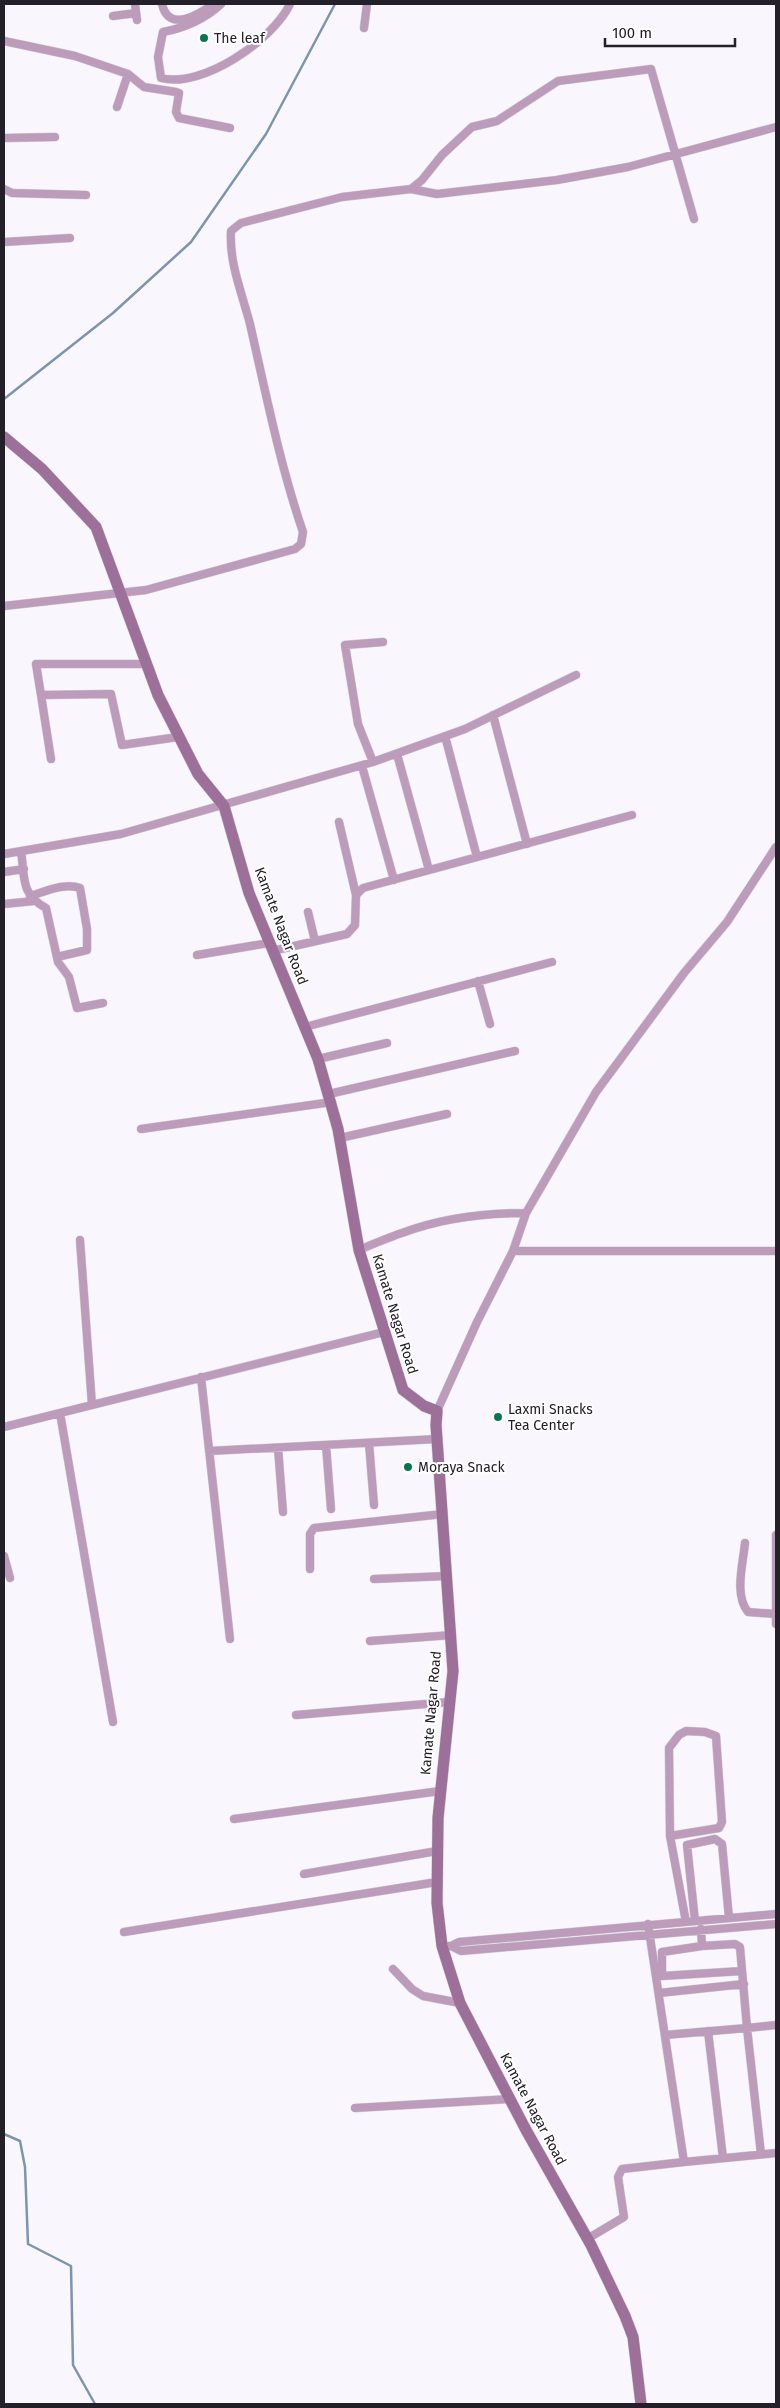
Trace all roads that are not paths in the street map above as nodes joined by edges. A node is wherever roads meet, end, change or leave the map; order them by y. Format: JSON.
{"nodes":[{"id":1,"x":135,"y":4,"type":"edge"},
{"id":2,"x":162,"y":4,"type":"edge"},
{"id":3,"x":214,"y":4,"type":"edge"},
{"id":4,"x":221,"y":4,"type":"edge"},
{"id":5,"x":290,"y":4,"type":"edge"},
{"id":6,"x":367,"y":4,"type":"edge"},
{"id":7,"x":113,"y":16,"type":"dead end"},
{"id":8,"x":364,"y":28,"type":"dead end"},
{"id":9,"x":4,"y":41,"type":"edge"},
{"id":10,"x":128,"y":74,"type":"junction"},
{"id":11,"x":117,"y":107,"type":"dead end"},
{"id":12,"x":776,"y":127,"type":"edge"},
{"id":13,"x":230,"y":128,"type":"dead end"},
{"id":14,"x":55,"y":137,"type":"dead end"},
{"id":15,"x":4,"y":138,"type":"edge"},
{"id":16,"x":676,"y":154,"type":"junction"},
{"id":17,"x":4,"y":189,"type":"edge"},
{"id":18,"x":411,"y":189,"type":"junction"},
{"id":19,"x":86,"y":196,"type":"dead end"},
{"id":20,"x":694,"y":219,"type":"dead end"},
{"id":21,"x":70,"y":238,"type":"dead end"},
{"id":22,"x":4,"y":242,"type":"edge"},
{"id":23,"x":4,"y":437,"type":"edge"},
{"id":24,"x":122,"y":594,"type":"junction"},
{"id":25,"x":4,"y":606,"type":"edge"},
{"id":26,"x":382,"y":642,"type":"dead end"},
{"id":27,"x":147,"y":664,"type":"junction"},
{"id":28,"x":576,"y":675,"type":"dead end"},
{"id":29,"x":41,"y":695,"type":"junction"},
{"id":30,"x":493,"y":715,"type":"junction"},
{"id":31,"x":445,"y":736,"type":"junction"},
{"id":32,"x":178,"y":737,"type":"junction"},
{"id":33,"x":397,"y":754,"type":"junction"},
{"id":34,"x":51,"y":760,"type":"dead end"},
{"id":35,"x":373,"y":762,"type":"junction"},
{"id":36,"x":362,"y":766,"type":"junction"},
{"id":37,"x":224,"y":806,"type":"junction"},
{"id":38,"x":632,"y":815,"type":"dead end"},
{"id":39,"x":338,"y":822,"type":"dead end"},
{"id":40,"x":527,"y":844,"type":"junction"},
{"id":41,"x":776,"y":847,"type":"edge"},
{"id":42,"x":20,"y":852,"type":"junction"},
{"id":43,"x":4,"y":854,"type":"edge"},
{"id":44,"x":477,"y":857,"type":"junction"},
{"id":45,"x":24,"y":869,"type":"junction"},
{"id":46,"x":430,"y":870,"type":"junction"},
{"id":47,"x":4,"y":872,"type":"edge"},
{"id":48,"x":394,"y":880,"type":"junction"},
{"id":49,"x":356,"y":895,"type":"junction"},
{"id":50,"x":32,"y":898,"type":"junction"},
{"id":51,"x":4,"y":904,"type":"edge"},
{"id":52,"x":308,"y":912,"type":"dead end"},
{"id":53,"x":315,"y":941,"type":"junction"},
{"id":54,"x":270,"y":947,"type":"junction"},
{"id":55,"x":196,"y":955,"type":"dead end"},
{"id":56,"x":57,"y":957,"type":"junction"},
{"id":57,"x":552,"y":962,"type":"dead end"},
{"id":58,"x":478,"y":981,"type":"junction"},
{"id":59,"x":103,"y":1003,"type":"dead end"},
{"id":60,"x":490,"y":1024,"type":"dead end"},
{"id":61,"x":306,"y":1027,"type":"junction"},
{"id":62,"x":387,"y":1043,"type":"dead end"},
{"id":63,"x":516,"y":1051,"type":"dead end"},
{"id":64,"x":318,"y":1059,"type":"junction"},
{"id":65,"x":330,"y":1098,"type":"junction"},
{"id":66,"x":447,"y":1114,"type":"dead end"},
{"id":67,"x":141,"y":1129,"type":"dead end"},
{"id":68,"x":340,"y":1138,"type":"junction"},
{"id":69,"x":526,"y":1213,"type":"junction"},
{"id":70,"x":80,"y":1240,"type":"dead end"},
{"id":71,"x":359,"y":1250,"type":"junction"},
{"id":72,"x":512,"y":1251,"type":"junction"},
{"id":73,"x":776,"y":1251,"type":"edge"},
{"id":74,"x":384,"y":1332,"type":"junction"},
{"id":75,"x":201,"y":1377,"type":"junction"},
{"id":76,"x":92,"y":1405,"type":"junction"},
{"id":77,"x":438,"y":1411,"type":"junction"},
{"id":78,"x":60,"y":1413,"type":"junction"},
{"id":79,"x":4,"y":1427,"type":"edge"},
{"id":80,"x":437,"y":1440,"type":"junction"},
{"id":81,"x":369,"y":1443,"type":"junction"},
{"id":82,"x":326,"y":1445,"type":"junction"},
{"id":83,"x":278,"y":1448,"type":"junction"},
{"id":84,"x":209,"y":1451,"type":"junction"},
{"id":85,"x":374,"y":1505,"type":"dead end"},
{"id":86,"x":331,"y":1509,"type":"dead end"},
{"id":87,"x":283,"y":1512,"type":"dead end"},
{"id":88,"x":443,"y":1514,"type":"junction"},
{"id":89,"x":776,"y":1535,"type":"edge"},
{"id":90,"x":745,"y":1543,"type":"dead end"},
{"id":91,"x":4,"y":1556,"type":"edge"},
{"id":92,"x":310,"y":1569,"type":"dead end"},
{"id":93,"x":447,"y":1576,"type":"junction"},
{"id":94,"x":10,"y":1578,"type":"dead end"},
{"id":95,"x":374,"y":1579,"type":"dead end"},
{"id":96,"x":776,"y":1614,"type":"edge"},
{"id":97,"x":776,"y":1624,"type":"edge"},
{"id":98,"x":452,"y":1636,"type":"junction"},
{"id":99,"x":230,"y":1639,"type":"dead end"},
{"id":100,"x":370,"y":1641,"type":"dead end"},
{"id":101,"x":449,"y":1702,"type":"junction"},
{"id":102,"x":296,"y":1714,"type":"dead end"},
{"id":103,"x":113,"y":1722,"type":"dead end"},
{"id":104,"x":440,"y":1791,"type":"junction"},
{"id":105,"x":234,"y":1819,"type":"dead end"},
{"id":106,"x":670,"y":1836,"type":"junction"},
{"id":107,"x":437,"y":1851,"type":"junction"},
{"id":108,"x":304,"y":1874,"type":"dead end"},
{"id":109,"x":437,"y":1882,"type":"junction"},
{"id":110,"x":776,"y":1914,"type":"edge"},
{"id":111,"x":729,"y":1918,"type":"junction"},
{"id":112,"x":695,"y":1921,"type":"junction"},
{"id":113,"x":686,"y":1922,"type":"junction"},
{"id":114,"x":648,"y":1924,"type":"junction"},
{"id":115,"x":776,"y":1924,"type":"edge"},
{"id":116,"x":701,"y":1929,"type":"junction"},
{"id":117,"x":124,"y":1932,"type":"dead end"},
{"id":118,"x":554,"y":1933,"type":"junction"},
{"id":119,"x":650,"y":1934,"type":"junction"},
{"id":120,"x":555,"y":1942,"type":"junction"},
{"id":121,"x":446,"y":1946,"type":"junction"},
{"id":122,"x":702,"y":1946,"type":"junction"},
{"id":123,"x":393,"y":1969,"type":"dead end"},
{"id":124,"x":742,"y":1971,"type":"junction"},
{"id":125,"x":744,"y":1984,"type":"junction"},
{"id":126,"x":659,"y":1993,"type":"junction"},
{"id":127,"x":460,"y":2002,"type":"junction"},
{"id":128,"x":776,"y":2025,"type":"edge"},
{"id":129,"x":747,"y":2028,"type":"junction"},
{"id":130,"x":708,"y":2031,"type":"junction"},
{"id":131,"x":665,"y":2035,"type":"junction"},
{"id":132,"x":510,"y":2099,"type":"junction"},
{"id":133,"x":355,"y":2108,"type":"dead end"},
{"id":134,"x":776,"y":2153,"type":"edge"},
{"id":135,"x":761,"y":2154,"type":"junction"},
{"id":136,"x":723,"y":2158,"type":"junction"},
{"id":137,"x":684,"y":2162,"type":"junction"},
{"id":138,"x":587,"y":2239,"type":"junction"},
{"id":139,"x":642,"y":2404,"type":"edge"}],
"edges":[{"from":1,"to":7,"type":"street"},
{"from":2,"to":3,"type":"street"},
{"from":4,"to":5,"type":"street"},
{"from":6,"to":8,"type":"street"},
{"from":9,"to":10,"type":"street"},
{"from":10,"to":11,"type":"street"},
{"from":10,"to":13,"type":"street"},
{"from":12,"to":16,"type":"street"},
{"from":14,"to":15,"type":"street"},
{"from":16,"to":18,"type":"street"},
{"from":16,"to":18,"type":"street"},
{"from":16,"to":20,"type":"street"},
{"from":17,"to":19,"type":"street"},
{"from":18,"to":24,"type":"street"},
{"from":21,"to":22,"type":"street"},
{"from":23,"to":24,"type":"street","name":"Kamate Nagar Road"},
{"from":24,"to":25,"type":"street"},
{"from":24,"to":27,"type":"street","name":"Kamate Nagar Road"},
{"from":26,"to":35,"type":"street"},
{"from":27,"to":29,"type":"street"},
{"from":27,"to":32,"type":"street","name":"Kamate Nagar Road"},
{"from":28,"to":30,"type":"street"},
{"from":29,"to":32,"type":"street"},
{"from":29,"to":34,"type":"street"},
{"from":30,"to":31,"type":"street"},
{"from":30,"to":40,"type":"street"},
{"from":31,"to":33,"type":"street"},
{"from":31,"to":44,"type":"street"},
{"from":32,"to":37,"type":"street","name":"Kamate Nagar Road"},
{"from":33,"to":35,"type":"street"},
{"from":33,"to":46,"type":"street"},
{"from":35,"to":36,"type":"street"},
{"from":36,"to":37,"type":"street"},
{"from":36,"to":48,"type":"street"},
{"from":37,"to":42,"type":"street"},
{"from":37,"to":54,"type":"street","name":"Kamate Nagar Road"},
{"from":38,"to":40,"type":"street"},
{"from":39,"to":49,"type":"street"},
{"from":40,"to":44,"type":"street"},
{"from":41,"to":69,"type":"street"},
{"from":42,"to":43,"type":"street"},
{"from":42,"to":45,"type":"street"},
{"from":44,"to":46,"type":"street"},
{"from":45,"to":47,"type":"street"},
{"from":45,"to":50,"type":"street"},
{"from":46,"to":48,"type":"street"},
{"from":48,"to":49,"type":"street"},
{"from":49,"to":53,"type":"street"},
{"from":50,"to":51,"type":"street"},
{"from":50,"to":56,"type":"street"},
{"from":50,"to":56,"type":"street"},
{"from":52,"to":53,"type":"street"},
{"from":53,"to":54,"type":"street"},
{"from":54,"to":55,"type":"street"},
{"from":54,"to":61,"type":"street","name":"Kamate Nagar Road"},
{"from":56,"to":59,"type":"street"},
{"from":57,"to":58,"type":"street"},
{"from":58,"to":60,"type":"street"},
{"from":58,"to":61,"type":"street"},
{"from":61,"to":64,"type":"street","name":"Kamate Nagar Road"},
{"from":62,"to":64,"type":"street"},
{"from":63,"to":65,"type":"street"},
{"from":64,"to":65,"type":"street","name":"Kamate Nagar Road"},
{"from":65,"to":67,"type":"street"},
{"from":65,"to":68,"type":"street","name":"Kamate Nagar Road"},
{"from":66,"to":68,"type":"street"},
{"from":68,"to":71,"type":"street","name":"Kamate Nagar Road"},
{"from":69,"to":71,"type":"street"},
{"from":69,"to":72,"type":"street"},
{"from":70,"to":76,"type":"street"},
{"from":71,"to":74,"type":"street","name":"Kamate Nagar Road"},
{"from":72,"to":73,"type":"street"},
{"from":72,"to":77,"type":"street"},
{"from":74,"to":75,"type":"street"},
{"from":74,"to":77,"type":"street","name":"Kamate Nagar Road"},
{"from":75,"to":76,"type":"street"},
{"from":75,"to":84,"type":"street"},
{"from":76,"to":78,"type":"street"},
{"from":77,"to":80,"type":"street","name":"Kamate Nagar Road"},
{"from":78,"to":79,"type":"street"},
{"from":78,"to":103,"type":"street"},
{"from":80,"to":81,"type":"street"},
{"from":80,"to":88,"type":"street","name":"Kamate Nagar Road"},
{"from":81,"to":82,"type":"street"},
{"from":81,"to":85,"type":"street"},
{"from":82,"to":83,"type":"street"},
{"from":82,"to":86,"type":"street"},
{"from":83,"to":84,"type":"street"},
{"from":83,"to":87,"type":"street"},
{"from":84,"to":99,"type":"street"},
{"from":88,"to":92,"type":"street"},
{"from":88,"to":93,"type":"street","name":"Kamate Nagar Road"},
{"from":89,"to":96,"type":"street"},
{"from":90,"to":96,"type":"street"},
{"from":91,"to":94,"type":"street"},
{"from":93,"to":95,"type":"street"},
{"from":93,"to":98,"type":"street","name":"Kamate Nagar Road"},
{"from":96,"to":97,"type":"street"},
{"from":98,"to":100,"type":"street"},
{"from":98,"to":101,"type":"street","name":"Kamate Nagar Road"},
{"from":101,"to":102,"type":"street"},
{"from":101,"to":104,"type":"street","name":"Kamate Nagar Road"},
{"from":104,"to":105,"type":"street"},
{"from":104,"to":107,"type":"street","name":"Kamate Nagar Road"},
{"from":106,"to":106,"type":"street"},
{"from":106,"to":113,"type":"street"},
{"from":107,"to":108,"type":"street"},
{"from":107,"to":109,"type":"street","name":"Kamate Nagar Road"},
{"from":109,"to":117,"type":"street"},
{"from":109,"to":121,"type":"street","name":"Kamate Nagar Road"},
{"from":110,"to":111,"type":"street"},
{"from":111,"to":112,"type":"street"},
{"from":111,"to":112,"type":"street"},
{"from":112,"to":113,"type":"street"},
{"from":113,"to":114,"type":"street"},
{"from":114,"to":118,"type":"street"},
{"from":114,"to":119,"type":"street"},
{"from":115,"to":116,"type":"street"},
{"from":116,"to":119,"type":"street"},
{"from":116,"to":122,"type":"street"},
{"from":118,"to":120,"type":"street"},
{"from":118,"to":121,"type":"street"},
{"from":119,"to":120,"type":"street"},
{"from":119,"to":126,"type":"street"},
{"from":120,"to":121,"type":"street"},
{"from":121,"to":127,"type":"street","name":"Kamate Nagar Road"},
{"from":122,"to":124,"type":"street"},
{"from":122,"to":124,"type":"street"},
{"from":123,"to":127,"type":"street"},
{"from":124,"to":125,"type":"street"},
{"from":125,"to":126,"type":"street"},
{"from":125,"to":129,"type":"street"},
{"from":126,"to":131,"type":"street"},
{"from":127,"to":132,"type":"street","name":"Kamate Nagar Road"},
{"from":128,"to":129,"type":"street"},
{"from":129,"to":130,"type":"street"},
{"from":129,"to":135,"type":"street"},
{"from":130,"to":131,"type":"street"},
{"from":130,"to":136,"type":"street"},
{"from":131,"to":137,"type":"street"},
{"from":132,"to":133,"type":"street"},
{"from":132,"to":138,"type":"street","name":"Kamate Nagar Road"},
{"from":134,"to":135,"type":"street"},
{"from":135,"to":136,"type":"street"},
{"from":136,"to":137,"type":"street"},
{"from":137,"to":138,"type":"street"},
{"from":138,"to":139,"type":"street","name":"Kamate Nagar Road"}]}
